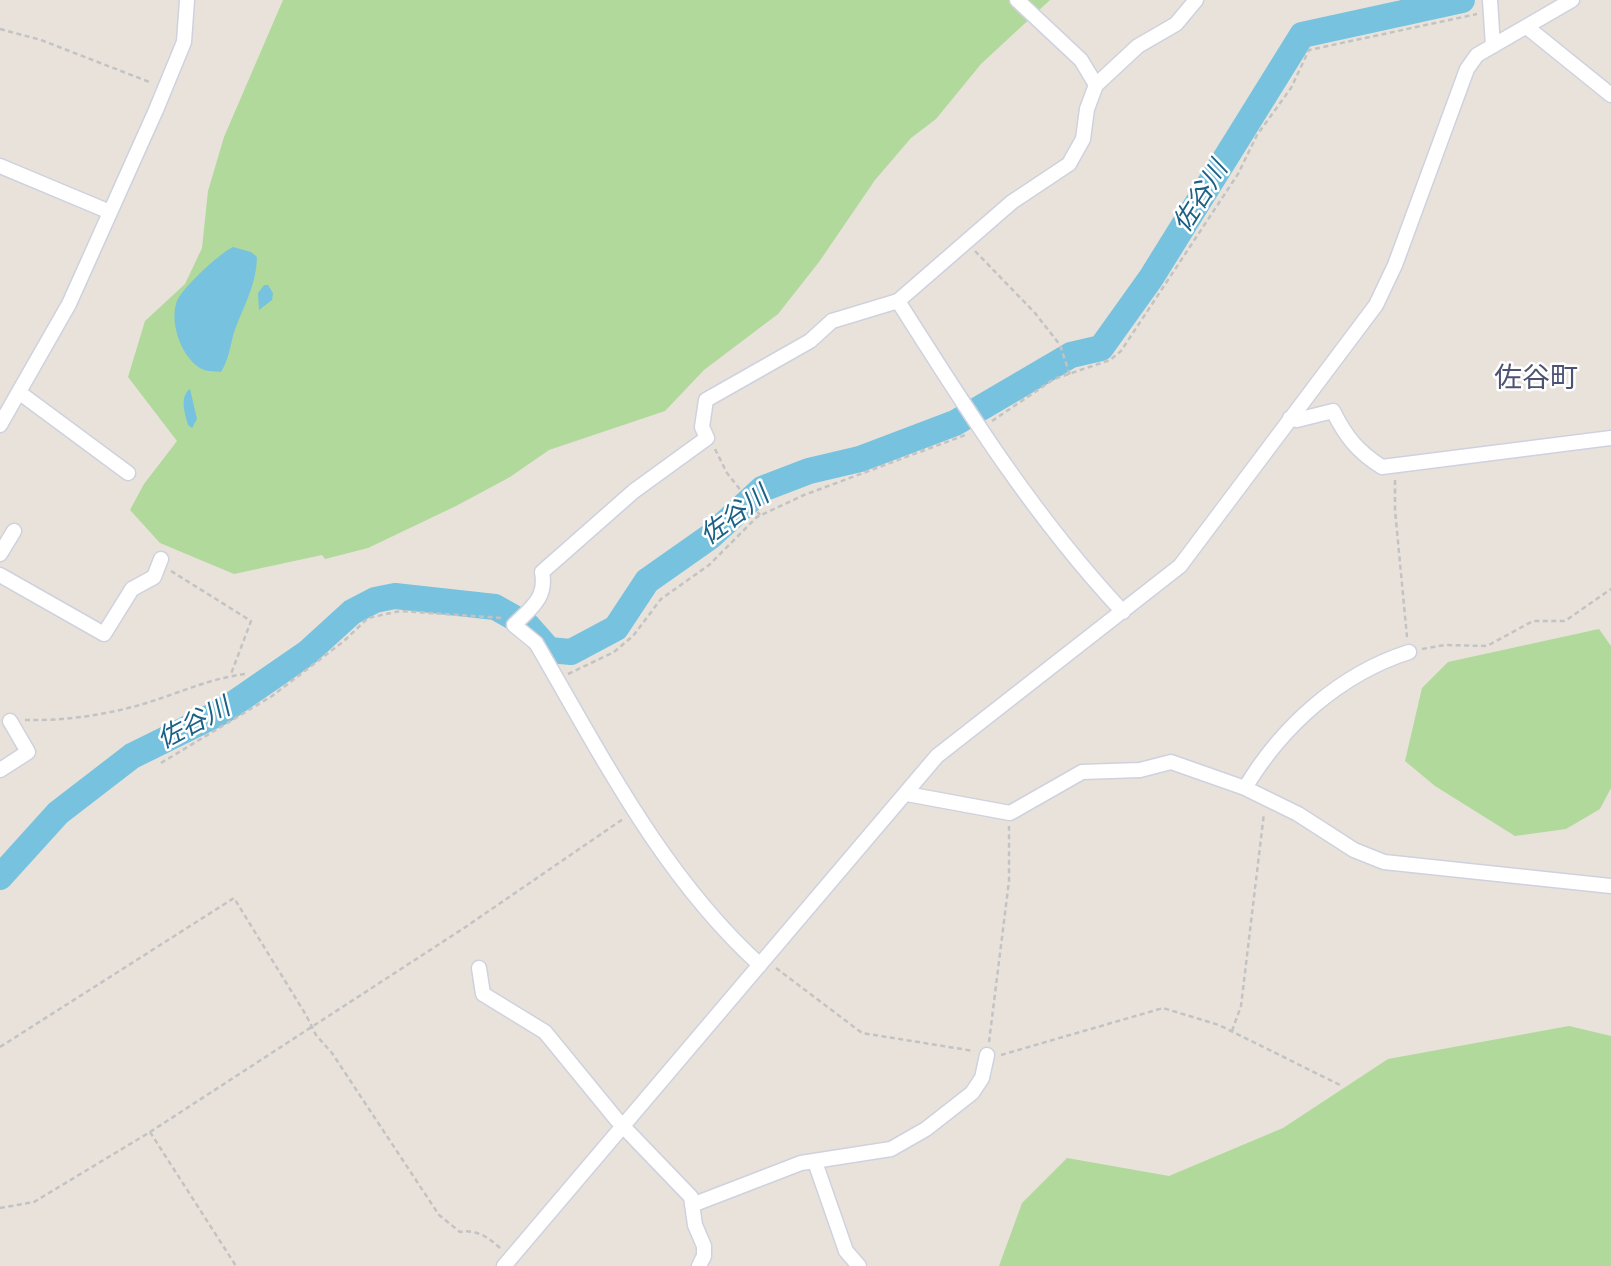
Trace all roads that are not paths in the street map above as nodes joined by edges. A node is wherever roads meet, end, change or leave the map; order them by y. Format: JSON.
{"nodes":[{"id":1,"x":187,"y":0,"type":"edge"},
{"id":2,"x":1017,"y":0,"type":"edge"},
{"id":3,"x":1196,"y":0,"type":"edge"},
{"id":4,"x":1572,"y":0,"type":"edge"},
{"id":5,"x":1491,"y":7,"type":"edge"},
{"id":6,"x":1528,"y":28,"type":"junction"},
{"id":7,"x":1493,"y":46,"type":"junction"},
{"id":8,"x":1096,"y":85,"type":"junction"},
{"id":9,"x":1611,"y":95,"type":"edge"},
{"id":10,"x":0,"y":166,"type":"edge"},
{"id":11,"x":110,"y":212,"type":"junction"},
{"id":12,"x":898,"y":301,"type":"junction"},
{"id":13,"x":20,"y":393,"type":"junction"},
{"id":14,"x":1290,"y":418,"type":"junction"},
{"id":15,"x":0,"y":425,"type":"edge"},
{"id":16,"x":1611,"y":439,"type":"edge"},
{"id":17,"x":128,"y":474,"type":"dead end"},
{"id":18,"x":14,"y":531,"type":"dead end"},
{"id":19,"x":0,"y":554,"type":"edge"},
{"id":20,"x":160,"y":562,"type":"road end"},
{"id":21,"x":0,"y":575,"type":"edge"},
{"id":22,"x":1123,"y":612,"type":"junction"},
{"id":23,"x":1409,"y":652,"type":"road end"},
{"id":24,"x":10,"y":721,"type":"road end"},
{"id":25,"x":0,"y":770,"type":"edge"},
{"id":26,"x":1245,"y":788,"type":"junction"},
{"id":27,"x":907,"y":794,"type":"junction"},
{"id":28,"x":1611,"y":886,"type":"edge"},
{"id":29,"x":763,"y":962,"type":"junction"},
{"id":30,"x":479,"y":968,"type":"dead end"},
{"id":31,"x":987,"y":1055,"type":"road end"},
{"id":32,"x":625,"y":1125,"type":"junction"},
{"id":33,"x":815,"y":1161,"type":"junction"},
{"id":34,"x":692,"y":1205,"type":"junction"},
{"id":35,"x":508,"y":1262,"type":"edge"},
{"id":36,"x":699,"y":1266,"type":"edge"},
{"id":37,"x":859,"y":1266,"type":"edge"}],
"edges":[{"from":1,"to":11,"type":"street"},
{"from":2,"to":8,"type":"street"},
{"from":3,"to":8,"type":"street"},
{"from":4,"to":6,"type":"street"},
{"from":5,"to":7,"type":"street"},
{"from":6,"to":7,"type":"street"},
{"from":6,"to":9,"type":"street"},
{"from":7,"to":14,"type":"street"},
{"from":8,"to":12,"type":"street"},
{"from":10,"to":11,"type":"street"},
{"from":11,"to":13,"type":"street"},
{"from":12,"to":22,"type":"street"},
{"from":12,"to":29,"type":"street"},
{"from":13,"to":15,"type":"street"},
{"from":13,"to":17,"type":"street"},
{"from":14,"to":16,"type":"street"},
{"from":14,"to":22,"type":"street"},
{"from":18,"to":19,"type":"street"},
{"from":20,"to":21,"type":"street"},
{"from":22,"to":27,"type":"street"},
{"from":23,"to":26,"type":"street"},
{"from":24,"to":25,"type":"street"},
{"from":26,"to":27,"type":"street"},
{"from":26,"to":28,"type":"street"},
{"from":27,"to":29,"type":"street"},
{"from":29,"to":32,"type":"street"},
{"from":30,"to":32,"type":"street"},
{"from":31,"to":33,"type":"street"},
{"from":32,"to":34,"type":"street"},
{"from":32,"to":35,"type":"street"},
{"from":33,"to":34,"type":"street"},
{"from":33,"to":37,"type":"street"},
{"from":34,"to":36,"type":"street"}]}
